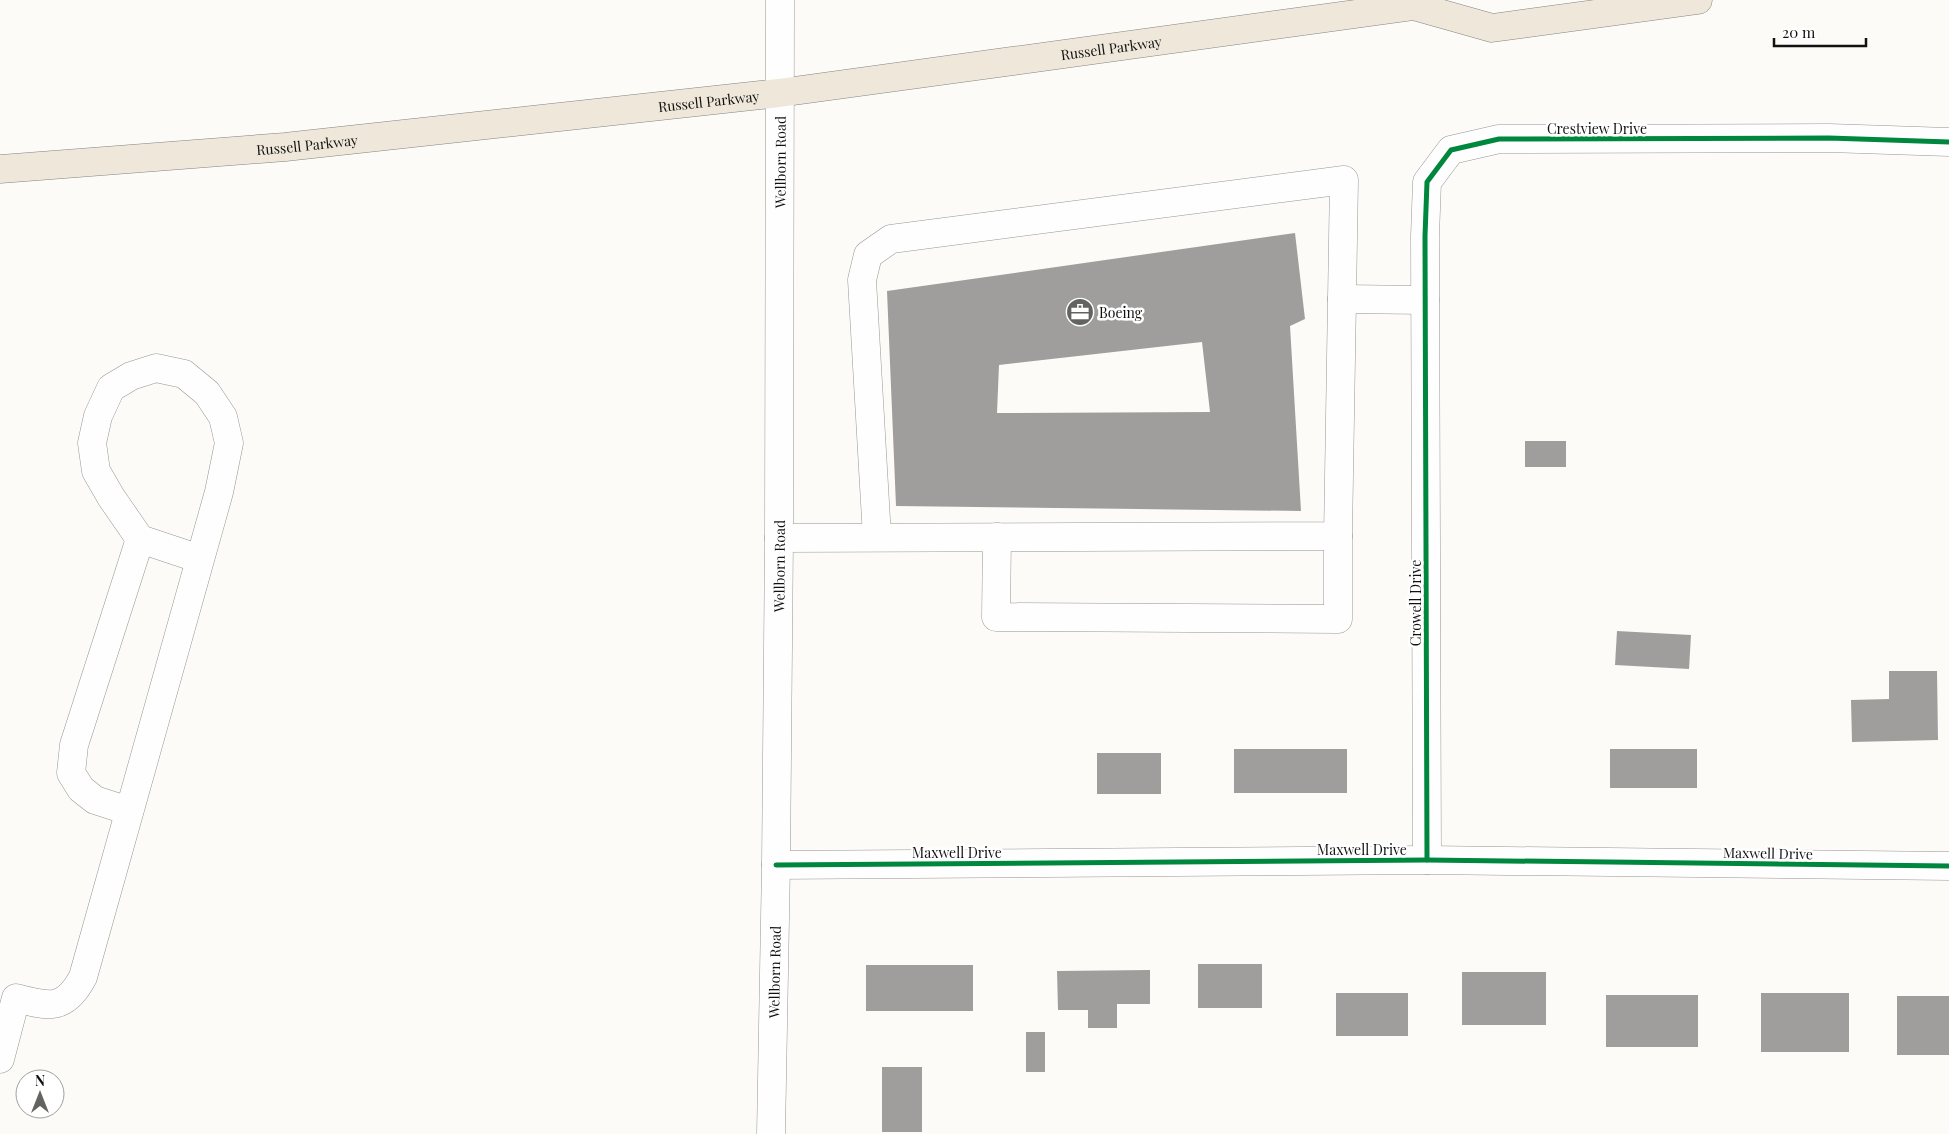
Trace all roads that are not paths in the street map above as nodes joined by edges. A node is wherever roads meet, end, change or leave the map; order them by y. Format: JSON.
{"nodes":[{"id":1,"x":780,"y":0,"type":"edge"},
{"id":2,"x":1698,"y":0,"type":"edge"},
{"id":3,"x":1418,"y":3,"type":"edge"},
{"id":4,"x":779,"y":93,"type":"junction"},
{"id":5,"x":1949,"y":142,"type":"edge"},
{"id":6,"x":0,"y":169,"type":"edge"},
{"id":7,"x":1342,"y":299,"type":"junction"},
{"id":8,"x":1425,"y":300,"type":"junction"},
{"id":9,"x":1425,"y":347,"type":"joint"},
{"id":10,"x":1338,"y":536,"type":"junction"},
{"id":11,"x":877,"y":537,"type":"junction"},
{"id":12,"x":997,"y":537,"type":"junction"},
{"id":13,"x":140,"y":538,"type":"junction"},
{"id":14,"x":778,"y":538,"type":"junction"},
{"id":15,"x":200,"y":560,"type":"junction"},
{"id":16,"x":129,"y":811,"type":"junction"},
{"id":17,"x":1427,"y":860,"type":"junction"},
{"id":18,"x":776,"y":865,"type":"junction"},
{"id":19,"x":1949,"y":866,"type":"edge"},
{"id":20,"x":8,"y":996,"type":"edge"},
{"id":21,"x":0,"y":1059,"type":"edge"},
{"id":22,"x":771,"y":1134,"type":"edge"}],
"edges":[{"from":1,"to":4,"type":"street","name":"Wellborn Road"},
{"from":2,"to":3,"type":"main road","name":"Russell Parkway"},
{"from":3,"to":4,"type":"main road","name":"Russell Parkway"},
{"from":4,"to":6,"type":"main road","name":"Russell Parkway"},
{"from":4,"to":14,"type":"street","name":"Wellborn Road"},
{"from":5,"to":8,"type":"street","name":"Crestview Drive"},
{"from":7,"to":8,"type":"street"},
{"from":7,"to":10,"type":"street"},
{"from":7,"to":11,"type":"street"},
{"from":8,"to":9,"type":"street","name":"Crestview Drive"},
{"from":9,"to":17,"type":"street","name":"Crowell Drive"},
{"from":10,"to":12,"type":"street"},
{"from":10,"to":12,"type":"street"},
{"from":11,"to":12,"type":"street"},
{"from":11,"to":14,"type":"street"},
{"from":13,"to":15,"type":"street"},
{"from":13,"to":15,"type":"street"},
{"from":13,"to":16,"type":"street"},
{"from":14,"to":18,"type":"street","name":"Wellborn Road"},
{"from":15,"to":16,"type":"street"},
{"from":16,"to":20,"type":"street"},
{"from":17,"to":18,"type":"street","name":"Maxwell Drive"},
{"from":17,"to":19,"type":"street","name":"Maxwell Drive"},
{"from":18,"to":22,"type":"street","name":"Wellborn Road"},
{"from":20,"to":21,"type":"street"}]}
